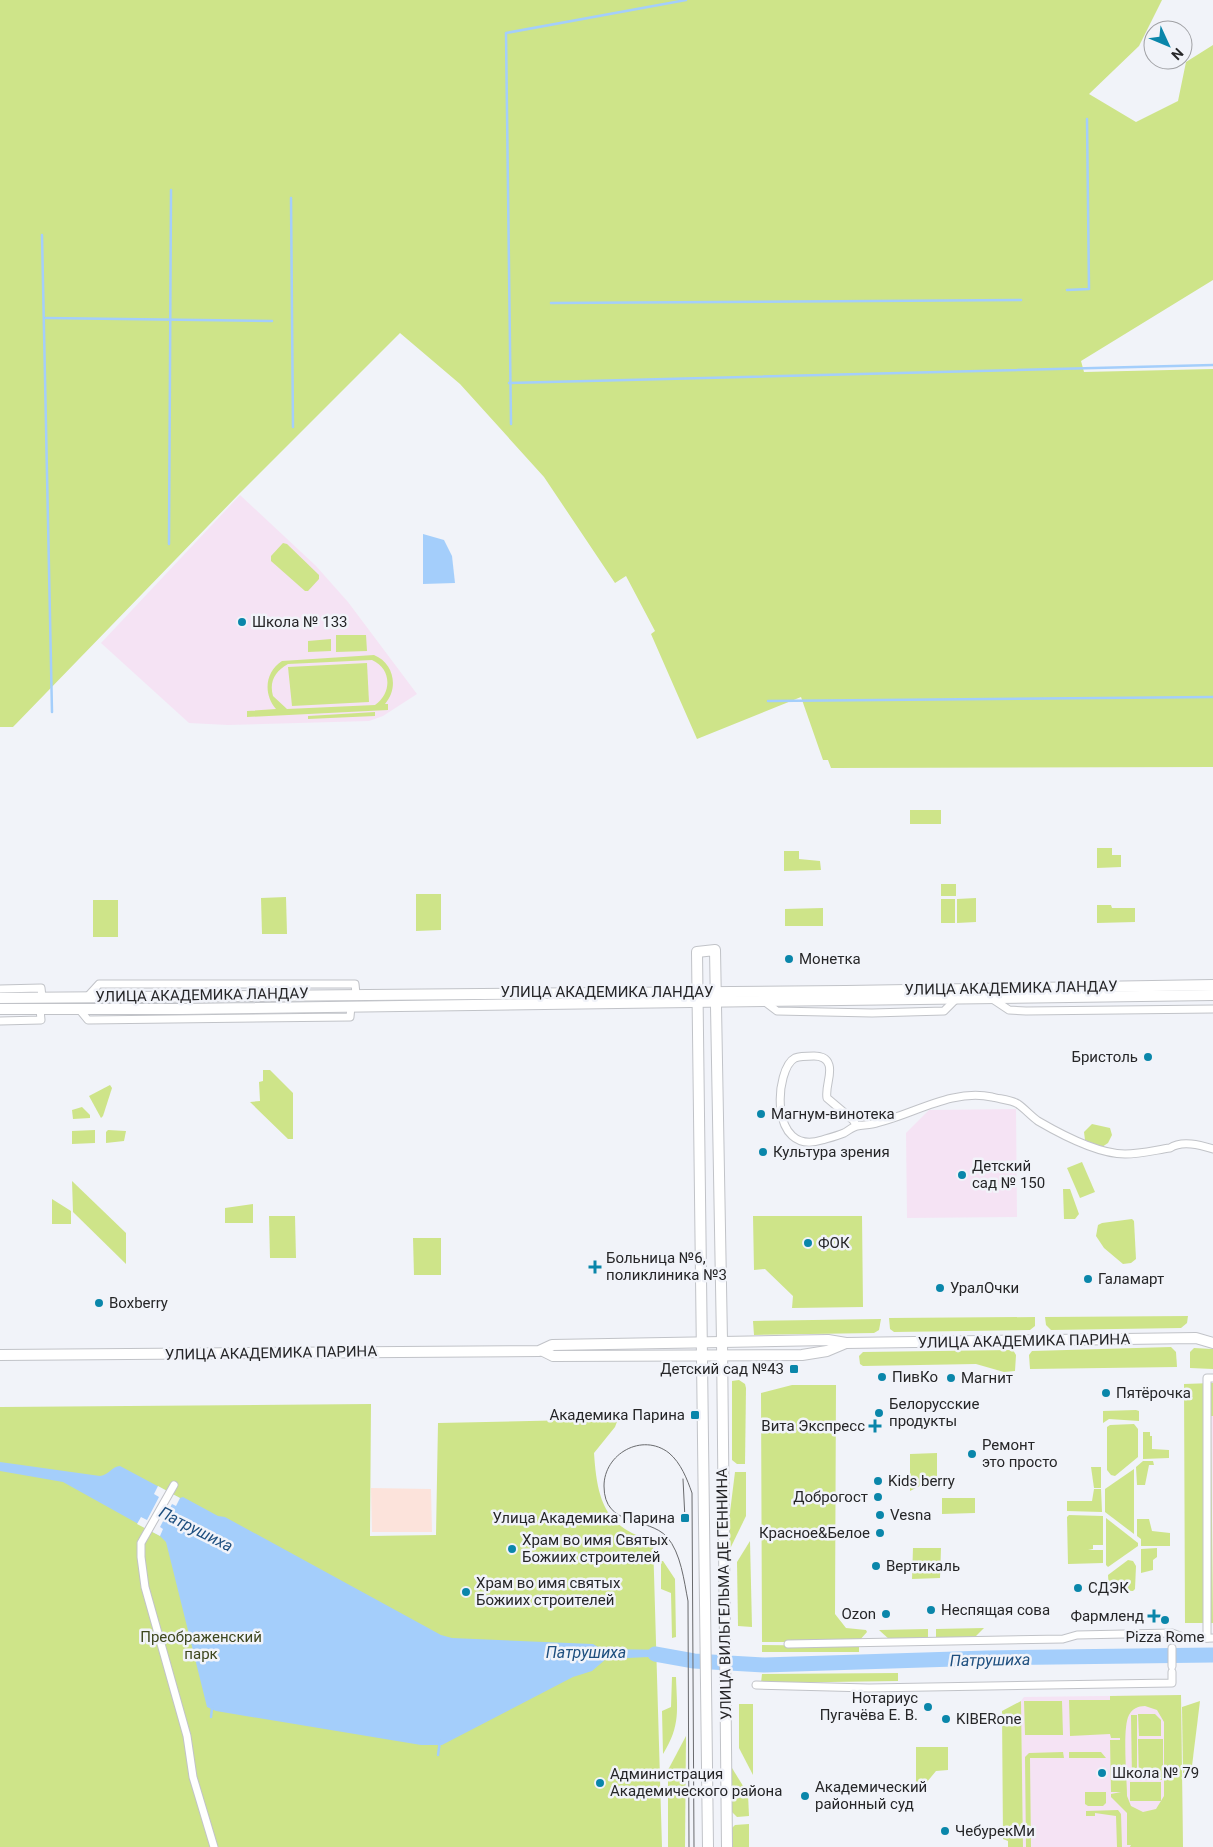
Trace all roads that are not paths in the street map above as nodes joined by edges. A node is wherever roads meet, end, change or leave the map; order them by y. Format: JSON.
{"nodes":[{"id":1,"x":1213,"y":985,"type":"edge"},
{"id":2,"x":0,"y":989,"type":"edge"},
{"id":3,"x":42,"y":992,"type":"junction"},
{"id":4,"x":1213,"y":995,"type":"edge"},
{"id":5,"x":715,"y":996,"type":"junction"},
{"id":6,"x":697,"y":997,"type":"junction"},
{"id":7,"x":0,"y":998,"type":"edge"},
{"id":8,"x":991,"y":998,"type":"junction"},
{"id":9,"x":351,"y":1006,"type":"junction"},
{"id":10,"x":40,"y":1008,"type":"junction"},
{"id":11,"x":79,"y":1008,"type":"junction"},
{"id":12,"x":0,"y":1009,"type":"edge"},
{"id":13,"x":1213,"y":1009,"type":"edge"},
{"id":14,"x":0,"y":1021,"type":"edge"},
{"id":15,"x":857,"y":1126,"type":"junction"},
{"id":16,"x":1213,"y":1149,"type":"edge"},
{"id":17,"x":1213,"y":1335,"type":"edge"},
{"id":18,"x":1202,"y":1339,"type":"junction"},
{"id":19,"x":722,"y":1341,"type":"junction"},
{"id":20,"x":703,"y":1342,"type":"junction"},
{"id":21,"x":846,"y":1343,"type":"junction"},
{"id":22,"x":1213,"y":1343,"type":"edge"},
{"id":23,"x":543,"y":1350,"type":"junction"},
{"id":24,"x":703,"y":1355,"type":"junction"},
{"id":25,"x":722,"y":1355,"type":"junction"},
{"id":26,"x":0,"y":1356,"type":"edge"},
{"id":27,"x":1213,"y":1378,"type":"edge"},
{"id":28,"x":174,"y":1485,"type":"dead end"},
{"id":29,"x":1210,"y":1638,"type":"edge"},
{"id":30,"x":788,"y":1644,"type":"dead end"},
{"id":31,"x":1172,"y":1648,"type":"dead end"},
{"id":32,"x":756,"y":1685,"type":"dead end"},
{"id":33,"x":214,"y":1847,"type":"edge"},
{"id":34,"x":708,"y":1847,"type":"edge"},
{"id":35,"x":727,"y":1847,"type":"edge"}],
"edges":[{"from":1,"to":5,"type":"street","name":"УЛИЦА АКАДЕМИКА ЛАНДАУ"},
{"from":2,"to":3,"type":"street"},
{"from":3,"to":6,"type":"street","name":"УЛИЦА АКАДЕМИКА ЛАНДАУ"},
{"from":3,"to":7,"type":"street","name":"УЛИЦА АКАДЕМИКА ЛАНДАУ"},
{"from":4,"to":8,"type":"street","name":"УЛИЦА АКАДЕМИКА ЛАНДАУ"},
{"from":5,"to":6,"type":"street","name":"УЛИЦА АКАДЕМИКА ЛАНДАУ"},
{"from":5,"to":6,"type":"street","name":"УЛИЦА ВИЛЬГЕЛЬМА ДЕ ГЕННИНА"},
{"from":5,"to":8,"type":"street","name":"УЛИЦА АКАДЕМИКА ЛАНДАУ"},
{"from":5,"to":19,"type":"street","name":"УЛИЦА ВИЛЬГЕЛЬМА ДЕ ГЕННИНА"},
{"from":6,"to":9,"type":"street","name":"УЛИЦА АКАДЕМИКА ЛАНДАУ"},
{"from":6,"to":20,"type":"street","name":"УЛИЦА ВИЛЬГЕЛЬМА ДЕ ГЕННИНА"},
{"from":8,"to":13,"type":"street"},
{"from":9,"to":11,"type":"street","name":"УЛИЦА АКАДЕМИКА ЛАНДАУ"},
{"from":9,"to":11,"type":"street"},
{"from":10,"to":11,"type":"street","name":"УЛИЦА АКАДЕМИКА ЛАНДАУ"},
{"from":10,"to":12,"type":"street","name":"УЛИЦА АКАДЕМИКА ЛАНДАУ"},
{"from":10,"to":14,"type":"street"},
{"from":15,"to":15,"type":"street"},
{"from":15,"to":16,"type":"street"},
{"from":17,"to":18,"type":"street","name":"УЛИЦА АКАДЕМИКА ПАРИНА"},
{"from":18,"to":21,"type":"street","name":"УЛИЦА АКАДЕМИКА ПАРИНА"},
{"from":18,"to":22,"type":"street","name":"УЛИЦА АКАДЕМИКА ПАРИНА"},
{"from":19,"to":20,"type":"street","name":"УЛИЦА АКАДЕМИКА ПАРИНА"},
{"from":19,"to":21,"type":"street","name":"УЛИЦА АКАДЕМИКА ПАРИНА"},
{"from":19,"to":25,"type":"street","name":"УЛИЦА ВИЛЬГЕЛЬМА ДЕ ГЕННИНА"},
{"from":20,"to":23,"type":"street","name":"УЛИЦА АКАДЕМИКА ПАРИНА"},
{"from":20,"to":24,"type":"street","name":"УЛИЦА ВИЛЬГЕЛЬМА ДЕ ГЕННИНА"},
{"from":21,"to":25,"type":"street","name":"УЛИЦА АКАДЕМИКА ПАРИНА"},
{"from":23,"to":24,"type":"street","name":"УЛИЦА АКАДЕМИКА ПАРИНА"},
{"from":23,"to":26,"type":"street","name":"УЛИЦА АКАДЕМИКА ПАРИНА"},
{"from":24,"to":25,"type":"street","name":"УЛИЦА АКАДЕМИКА ПАРИНА"},
{"from":24,"to":34,"type":"street","name":"УЛИЦА ВИЛЬГЕЛЬМА ДЕ ГЕННИНА"},
{"from":25,"to":35,"type":"street","name":"УЛИЦА ВИЛЬГЕЛЬМА ДЕ ГЕННИНА"},
{"from":27,"to":29,"type":"street"},
{"from":28,"to":33,"type":"street"},
{"from":29,"to":30,"type":"street"},
{"from":31,"to":32,"type":"street"}]}
